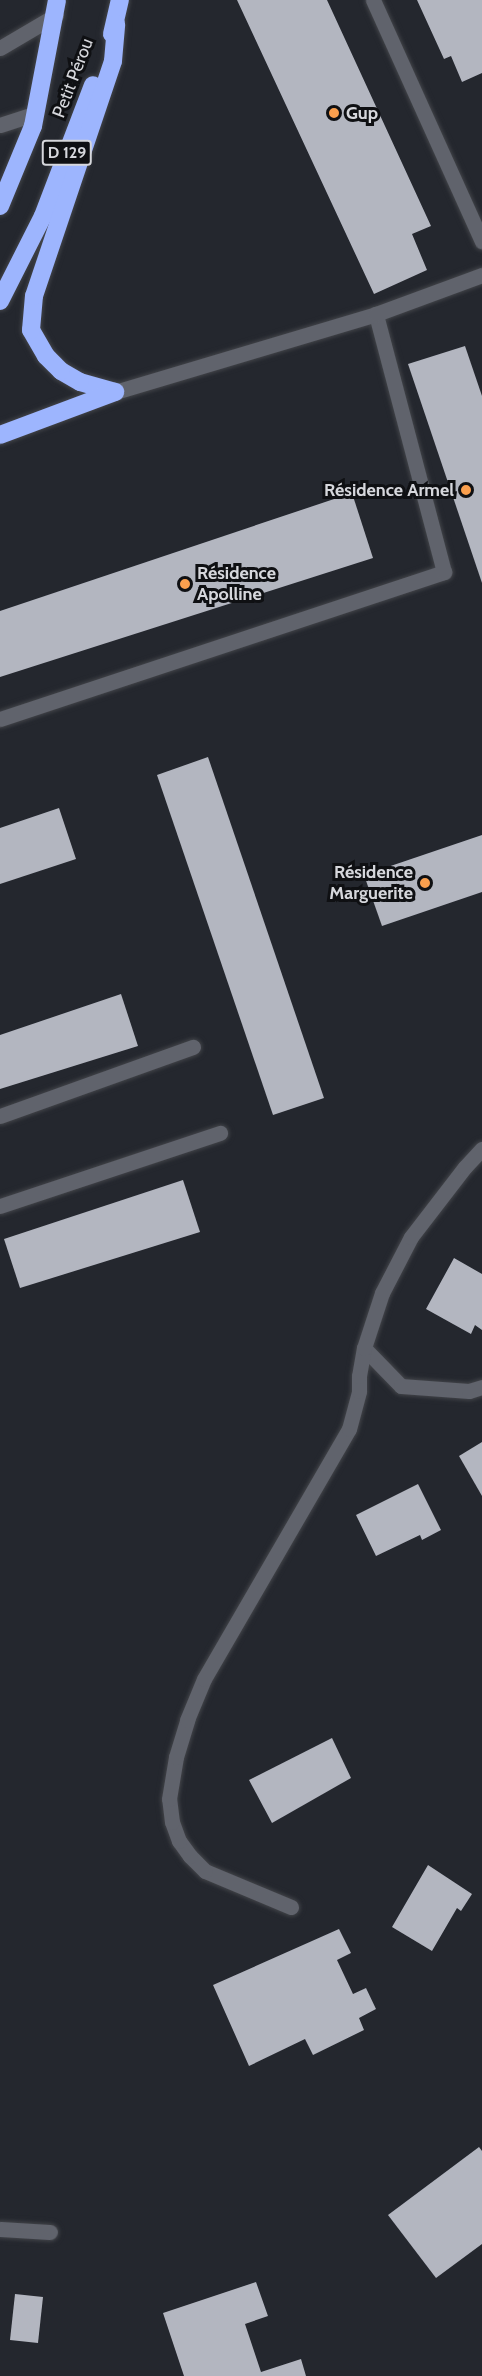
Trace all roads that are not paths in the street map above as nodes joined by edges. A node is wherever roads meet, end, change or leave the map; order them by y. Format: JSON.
{"nodes":[{"id":1,"x":120,"y":0,"type":"edge"},
{"id":2,"x":373,"y":0,"type":"edge"},
{"id":3,"x":57,"y":7,"type":"edge"},
{"id":4,"x":116,"y":24,"type":"junction"},
{"id":5,"x":0,"y":48,"type":"edge"},
{"id":6,"x":36,"y":113,"type":"junction"},
{"id":7,"x":0,"y":125,"type":"edge"},
{"id":8,"x":0,"y":206,"type":"edge"},
{"id":9,"x":482,"y":241,"type":"edge"},
{"id":10,"x":482,"y":275,"type":"edge"},
{"id":11,"x":0,"y":301,"type":"edge"},
{"id":12,"x":376,"y":314,"type":"junction"},
{"id":13,"x":115,"y":392,"type":"junction"},
{"id":14,"x":0,"y":435,"type":"edge"},
{"id":15,"x":0,"y":719,"type":"edge"},
{"id":16,"x":193,"y":1047,"type":"dead end"},
{"id":17,"x":0,"y":1116,"type":"edge"},
{"id":18,"x":220,"y":1133,"type":"dead end"},
{"id":19,"x":482,"y":1149,"type":"edge"},
{"id":20,"x":0,"y":1206,"type":"edge"},
{"id":21,"x":364,"y":1348,"type":"junction"},
{"id":22,"x":482,"y":1387,"type":"edge"},
{"id":23,"x":291,"y":1907,"type":"dead end"},
{"id":24,"x":0,"y":2229,"type":"edge"},
{"id":25,"x":50,"y":2232,"type":"dead end"}],
"edges":[{"from":1,"to":4,"type":"highway","name":"Petit Pérou","number":"D 129"},
{"from":2,"to":9,"type":"street"},
{"from":3,"to":5,"type":"street"},
{"from":3,"to":6,"type":"highway","name":"Petit Pérou","number":"D 129"},
{"from":4,"to":11,"type":"highway","name":"Petit Pérou","number":"D 129"},
{"from":4,"to":13,"type":"highway"},
{"from":6,"to":7,"type":"street"},
{"from":6,"to":8,"type":"highway","name":"Petit Pérou","number":"D 129"},
{"from":10,"to":12,"type":"street"},
{"from":12,"to":13,"type":"street"},
{"from":12,"to":15,"type":"street"},
{"from":13,"to":14,"type":"highway"},
{"from":16,"to":17,"type":"street"},
{"from":18,"to":20,"type":"street"},
{"from":19,"to":21,"type":"street"},
{"from":21,"to":22,"type":"street"},
{"from":21,"to":23,"type":"street"},
{"from":24,"to":25,"type":"street"}]}
